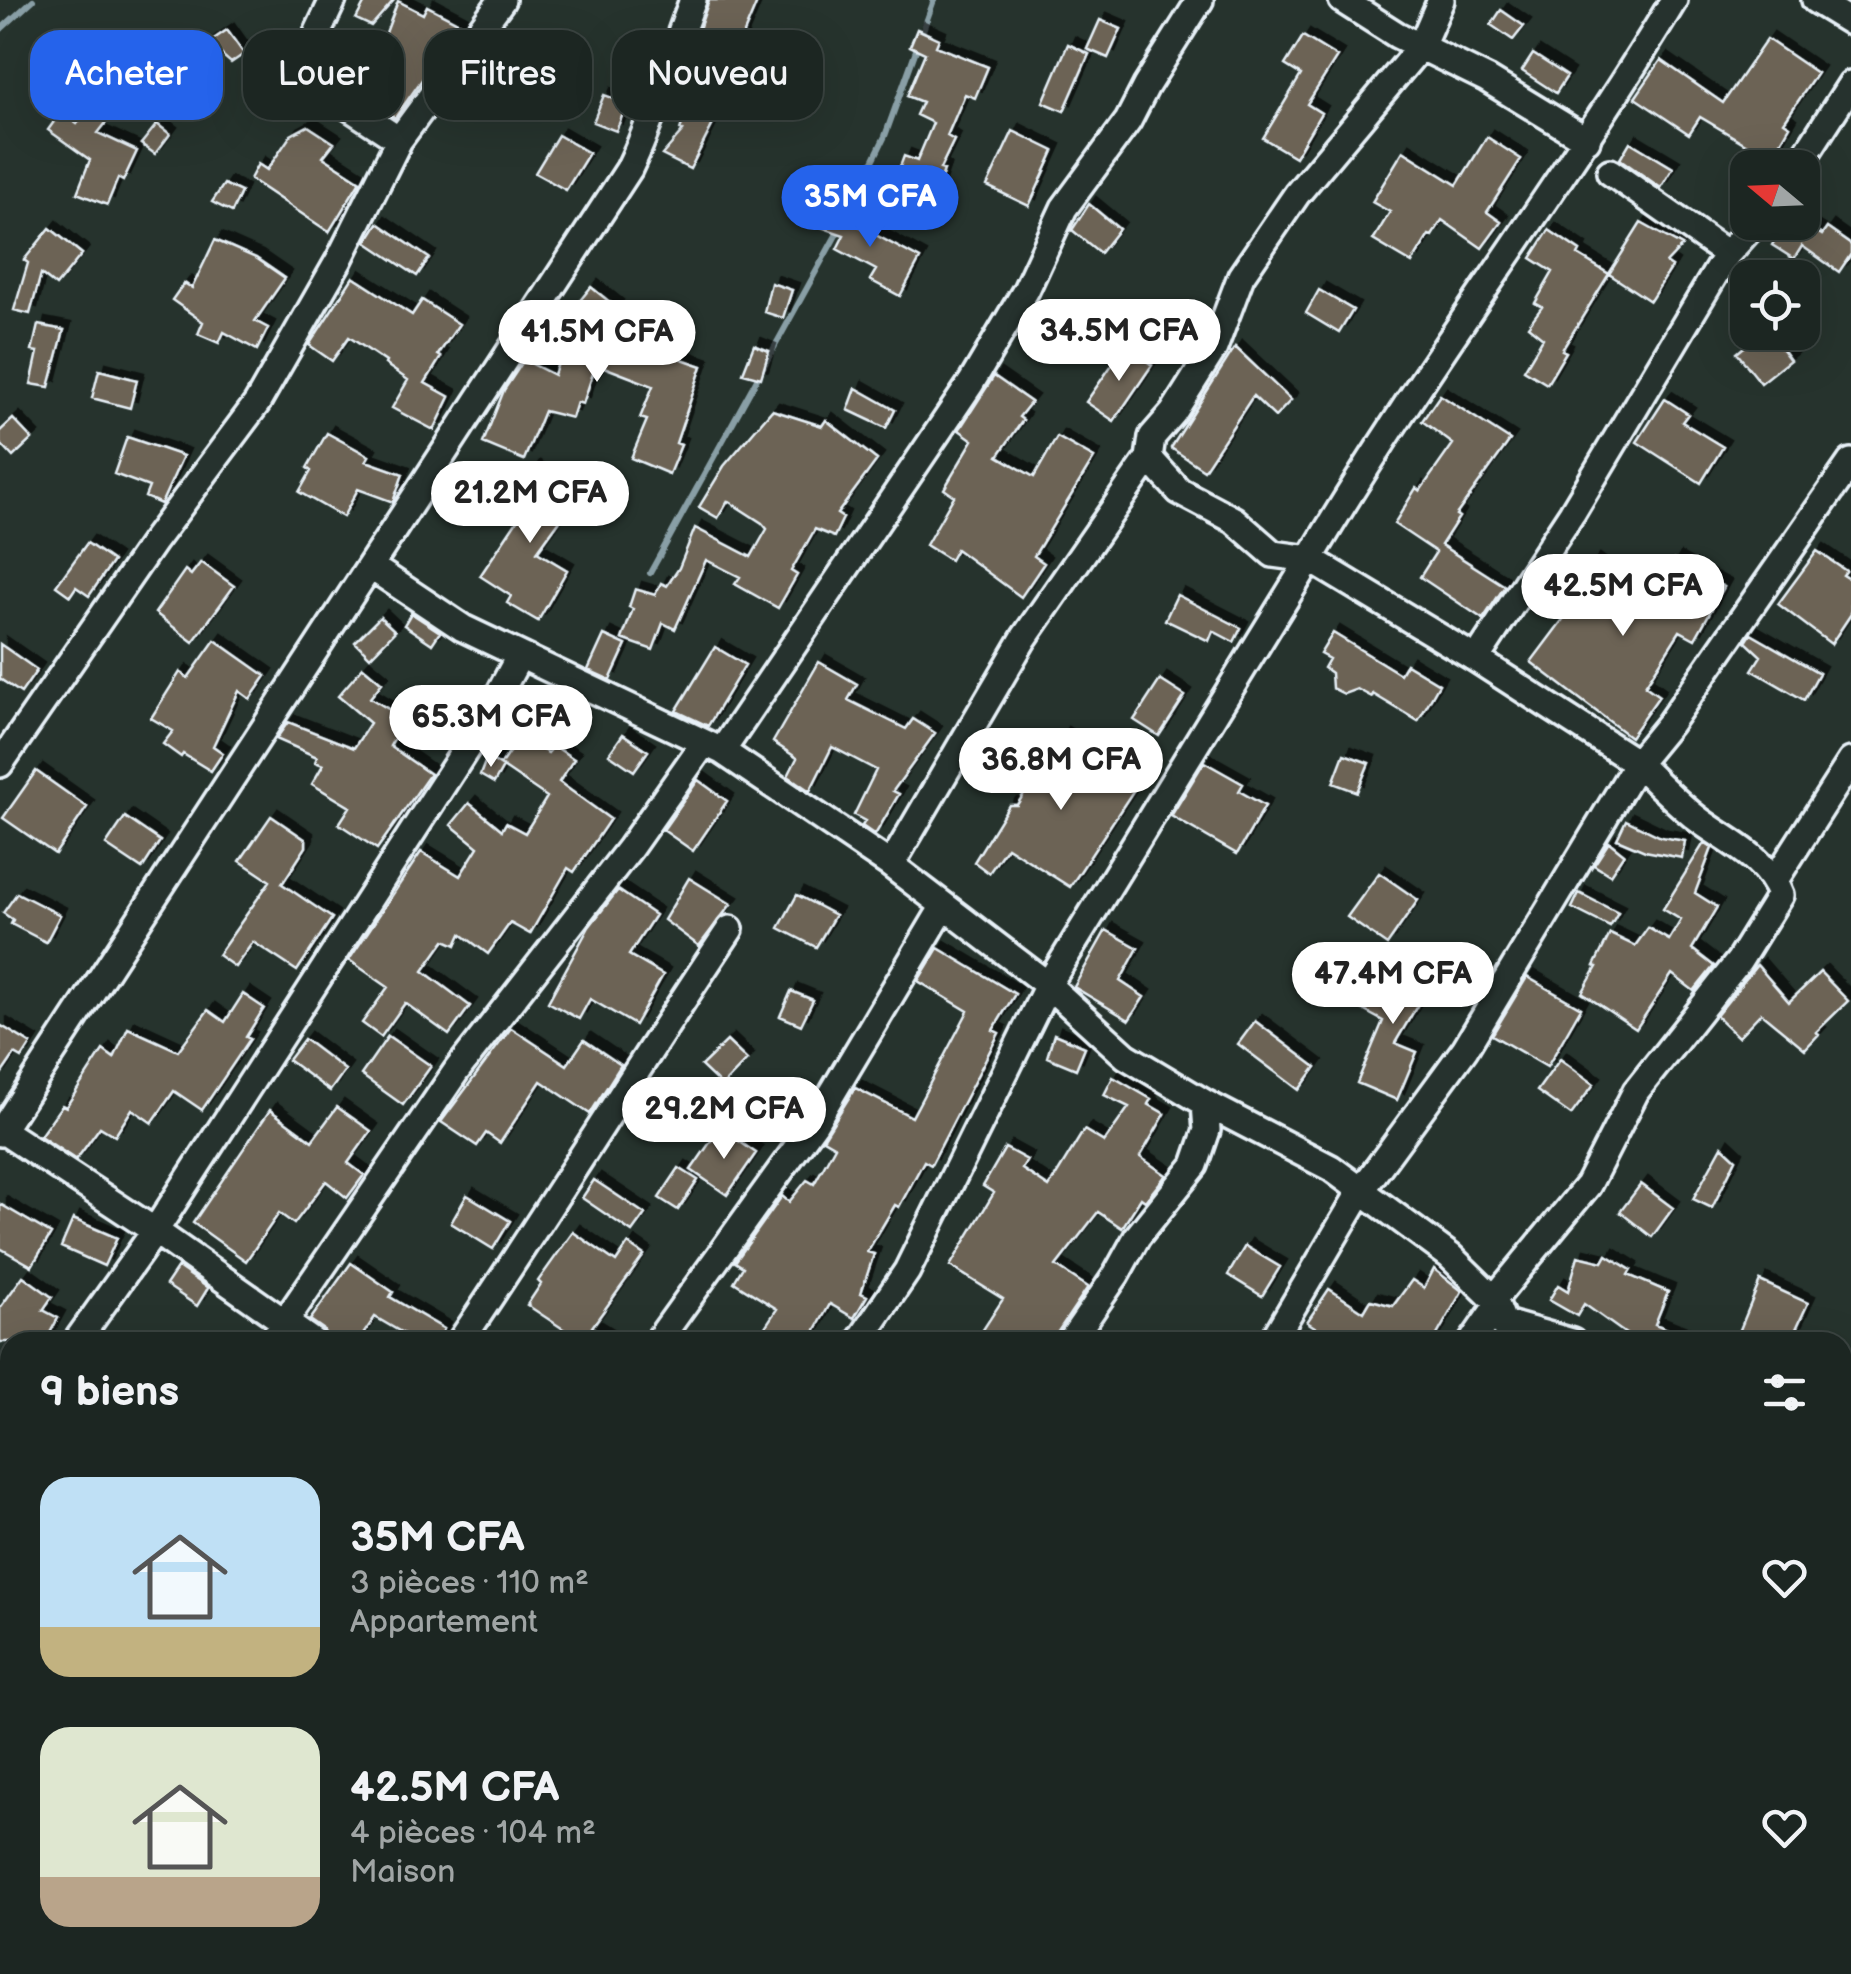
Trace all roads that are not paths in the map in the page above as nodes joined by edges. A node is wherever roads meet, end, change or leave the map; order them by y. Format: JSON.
{"nodes":[{"id":1,"x":332,"y":0,"type":"edge"},
{"id":2,"x":502,"y":0,"type":"edge"},
{"id":3,"x":693,"y":0,"type":"edge"},
{"id":4,"x":1200,"y":0,"type":"edge"},
{"id":5,"x":1342,"y":0,"type":"edge"},
{"id":6,"x":1441,"y":0,"type":"edge"},
{"id":7,"x":1674,"y":0,"type":"edge"},
{"id":8,"x":1816,"y":0,"type":"edge"},
{"id":9,"x":1851,"y":22,"type":"edge"},
{"id":10,"x":1420,"y":46,"type":"junction"},
{"id":11,"x":1851,"y":84,"type":"edge"},
{"id":12,"x":399,"y":140,"type":"junction"},
{"id":13,"x":1587,"y":140,"type":"junction"},
{"id":14,"x":1809,"y":150,"type":"edge"},
{"id":15,"x":1610,"y":172,"type":"dead end"},
{"id":16,"x":1740,"y":240,"type":"edge"},
{"id":17,"x":1727,"y":254,"type":"junction"},
{"id":18,"x":1149,"y":458,"type":"junction"},
{"id":19,"x":1851,"y":462,"type":"edge"},
{"id":20,"x":1310,"y":559,"type":"junction"},
{"id":21,"x":370,"y":566,"type":"junction"},
{"id":22,"x":520,"y":655,"type":"junction"},
{"id":23,"x":1476,"y":659,"type":"junction"},
{"id":24,"x":713,"y":747,"type":"junction"},
{"id":25,"x":1851,"y":761,"type":"edge"},
{"id":26,"x":1637,"y":763,"type":"junction"},
{"id":27,"x":0,"y":764,"type":"edge"},
{"id":28,"x":891,"y":865,"type":"junction"},
{"id":29,"x":1774,"y":880,"type":"junction"},
{"id":30,"x":944,"y":906,"type":"junction"},
{"id":31,"x":730,"y":929,"type":"dead end"},
{"id":32,"x":1048,"y":985,"type":"junction"},
{"id":33,"x":1205,"y":1102,"type":"junction"},
{"id":34,"x":1,"y":1131,"type":"edge"},
{"id":35,"x":1361,"y":1191,"type":"junction"},
{"id":36,"x":156,"y":1231,"type":"junction"},
{"id":37,"x":1502,"y":1318,"type":"edge"},
{"id":38,"x":83,"y":1332,"type":"edge"},
{"id":39,"x":277,"y":1332,"type":"edge"},
{"id":40,"x":279,"y":1332,"type":"edge"},
{"id":41,"x":467,"y":1332,"type":"edge"},
{"id":42,"x":664,"y":1332,"type":"edge"},
{"id":43,"x":866,"y":1332,"type":"edge"},
{"id":44,"x":1077,"y":1332,"type":"edge"},
{"id":45,"x":1278,"y":1332,"type":"edge"},
{"id":46,"x":1543,"y":1332,"type":"edge"}],
"edges":[{"from":1,"to":12,"type":"street"},
{"from":2,"to":12,"type":"street"},
{"from":3,"to":21,"type":"street"},
{"from":4,"to":24,"type":"street"},
{"from":5,"to":10,"type":"street"},
{"from":6,"to":10,"type":"street"},
{"from":7,"to":13,"type":"street"},
{"from":8,"to":9,"type":"street"},
{"from":10,"to":13,"type":"street"},
{"from":10,"to":18,"type":"street"},
{"from":11,"to":14,"type":"street"},
{"from":12,"to":27,"type":"street"},
{"from":13,"to":20,"type":"street"},
{"from":15,"to":17,"type":"street"},
{"from":16,"to":17,"type":"street"},
{"from":17,"to":23,"type":"street"},
{"from":18,"to":20,"type":"street"},
{"from":18,"to":28,"type":"street"},
{"from":19,"to":26,"type":"street"},
{"from":20,"to":23,"type":"street"},
{"from":20,"to":32,"type":"street"},
{"from":21,"to":22,"type":"street"},
{"from":21,"to":34,"type":"street"},
{"from":22,"to":24,"type":"street"},
{"from":22,"to":36,"type":"street"},
{"from":23,"to":26,"type":"street"},
{"from":24,"to":28,"type":"street"},
{"from":24,"to":40,"type":"street"},
{"from":25,"to":29,"type":"street"},
{"from":26,"to":29,"type":"street"},
{"from":26,"to":35,"type":"street"},
{"from":28,"to":30,"type":"street"},
{"from":29,"to":37,"type":"street"},
{"from":30,"to":32,"type":"street"},
{"from":30,"to":42,"type":"street"},
{"from":31,"to":41,"type":"street"},
{"from":32,"to":33,"type":"street"},
{"from":32,"to":43,"type":"street"},
{"from":33,"to":35,"type":"street"},
{"from":33,"to":44,"type":"street"},
{"from":34,"to":36,"type":"street"},
{"from":35,"to":37,"type":"street"},
{"from":35,"to":45,"type":"street"},
{"from":36,"to":38,"type":"street"},
{"from":36,"to":39,"type":"street"},
{"from":37,"to":46,"type":"street"}]}
